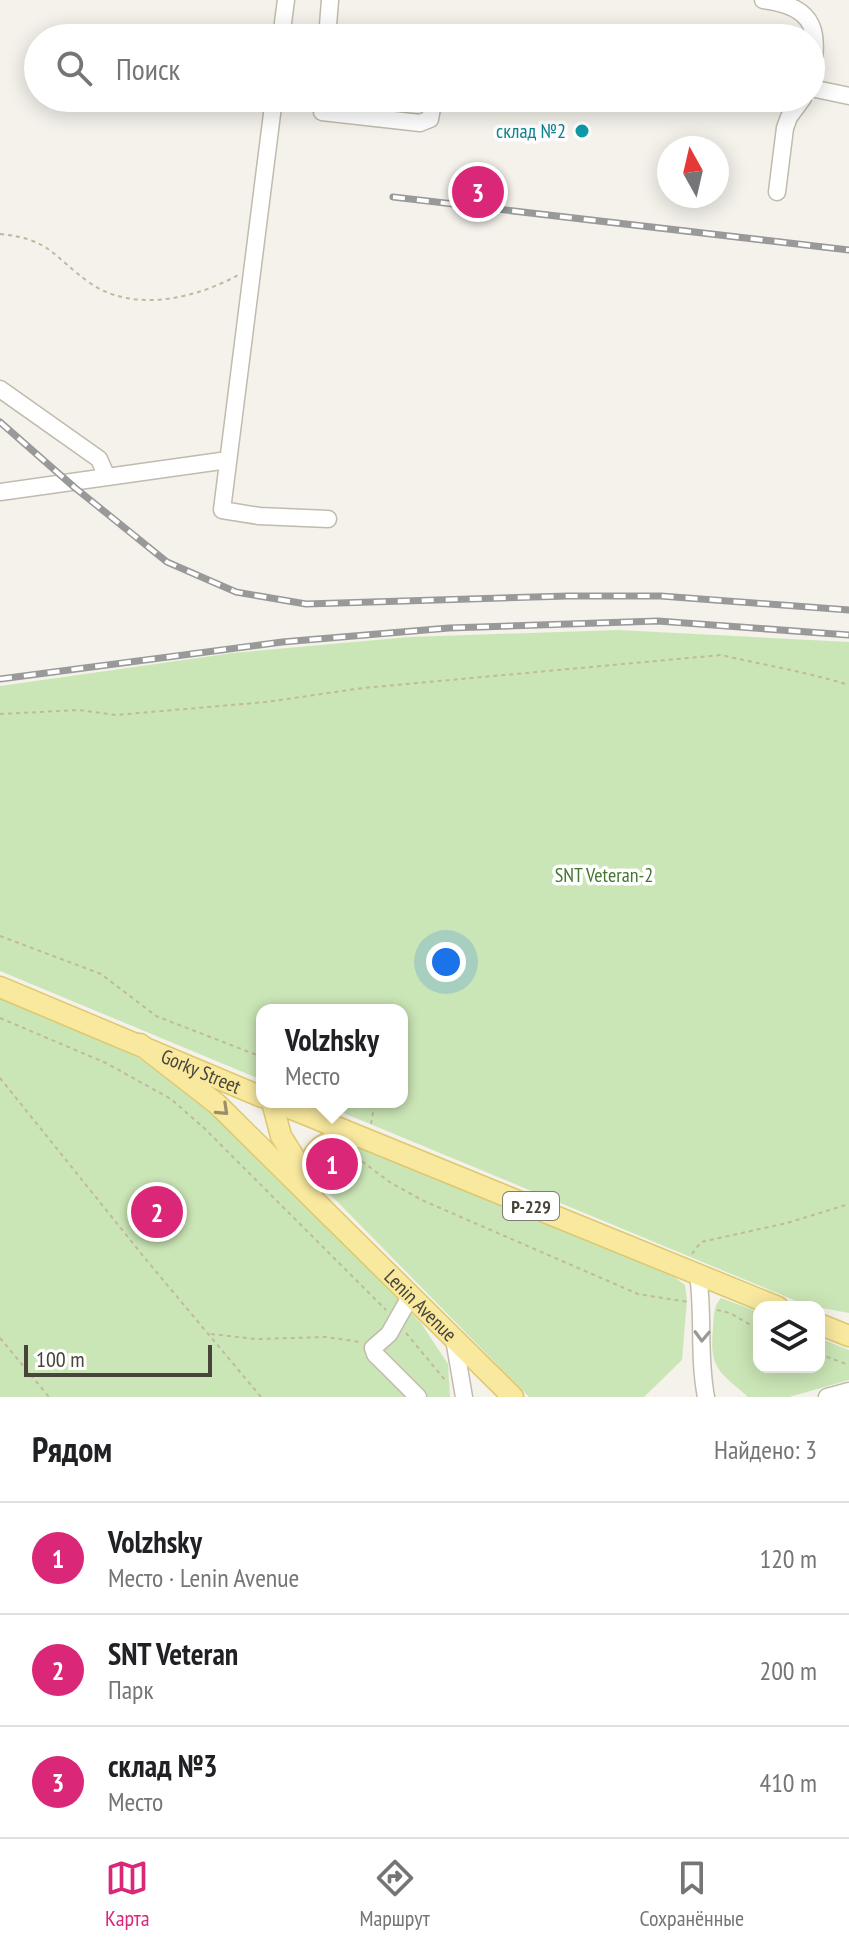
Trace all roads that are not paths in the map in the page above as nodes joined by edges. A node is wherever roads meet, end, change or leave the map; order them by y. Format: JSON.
{"nodes":[{"id":1,"x":286,"y":0,"type":"edge"},
{"id":2,"x":330,"y":0,"type":"edge"},
{"id":3,"x":763,"y":0,"type":"edge"},
{"id":4,"x":283,"y":24,"type":"edge"},
{"id":5,"x":328,"y":24,"type":"edge"},
{"id":6,"x":812,"y":24,"type":"edge"},
{"id":7,"x":825,"y":91,"type":"edge"},
{"id":8,"x":849,"y":96,"type":"edge"},
{"id":9,"x":272,"y":112,"type":"edge"},
{"id":10,"x":322,"y":112,"type":"edge"},
{"id":11,"x":431,"y":112,"type":"edge"},
{"id":12,"x":793,"y":112,"type":"edge"},
{"id":13,"x":777,"y":192,"type":"dead end"},
{"id":14,"x":0,"y":389,"type":"edge"},
{"id":15,"x":228,"y":460,"type":"junction"},
{"id":16,"x":107,"y":477,"type":"junction"},
{"id":17,"x":0,"y":492,"type":"edge"},
{"id":18,"x":328,"y":519,"type":"dead end"},
{"id":19,"x":0,"y":987,"type":"edge"},
{"id":20,"x":140,"y":1044,"type":"junction"},
{"id":21,"x":256,"y":1094,"type":"edge"},
{"id":22,"x":272,"y":1108,"type":"edge"},
{"id":23,"x":274,"y":1108,"type":"edge"},
{"id":24,"x":277,"y":1108,"type":"edge"},
{"id":25,"x":364,"y":1137,"type":"junction"},
{"id":26,"x":268,"y":1155,"type":"junction"},
{"id":27,"x":312,"y":1186,"type":"junction"},
{"id":28,"x":331,"y":1214,"type":"junction"},
{"id":29,"x":690,"y":1271,"type":"junction"},
{"id":30,"x":411,"y":1295,"type":"junction"},
{"id":31,"x":763,"y":1301,"type":"edge"},
{"id":32,"x":849,"y":1321,"type":"edge"},
{"id":33,"x":825,"y":1324,"type":"edge"},
{"id":34,"x":825,"y":1326,"type":"edge"},
{"id":35,"x":849,"y":1336,"type":"edge"},
{"id":36,"x":454,"y":1339,"type":"junction"},
{"id":37,"x":418,"y":1397,"type":"edge"},
{"id":38,"x":464,"y":1397,"type":"edge"},
{"id":39,"x":513,"y":1397,"type":"edge"},
{"id":40,"x":706,"y":1397,"type":"edge"}],
"edges":[{"from":1,"to":4,"type":"street"},
{"from":2,"to":5,"type":"street"},
{"from":3,"to":6,"type":"street"},
{"from":7,"to":8,"type":"street"},
{"from":9,"to":15,"type":"street"},
{"from":10,"to":11,"type":"street"},
{"from":12,"to":13,"type":"street"},
{"from":14,"to":16,"type":"street"},
{"from":15,"to":16,"type":"street"},
{"from":15,"to":18,"type":"street"},
{"from":16,"to":17,"type":"street"},
{"from":19,"to":20,"type":"main road"},
{"from":20,"to":21,"type":"main road","name":"Gorky Street"},
{"from":20,"to":26,"type":"main road","name":"Lenin Avenue","one_way":true},
{"from":22,"to":26,"type":"main road"},
{"from":23,"to":27,"type":"main road","name":"Lenin Avenue"},
{"from":24,"to":25,"type":"main road","number":"Р-229"},
{"from":25,"to":27,"type":"main road"},
{"from":25,"to":29,"type":"main road","number":"Р-229"},
{"from":26,"to":28,"type":"main road","name":"Lenin Avenue"},
{"from":27,"to":28,"type":"main road","name":"Lenin Avenue"},
{"from":28,"to":30,"type":"main road","name":"Lenin Avenue"},
{"from":29,"to":31,"type":"main road","number":"Р-229"},
{"from":29,"to":40,"type":"street","one_way":true},
{"from":30,"to":36,"type":"main road","name":"Lenin Avenue"},
{"from":30,"to":37,"type":"street"},
{"from":32,"to":33,"type":"street"},
{"from":34,"to":35,"type":"main road"},
{"from":36,"to":38,"type":"street"},
{"from":36,"to":39,"type":"main road","name":"Lenin Avenue"}]}
